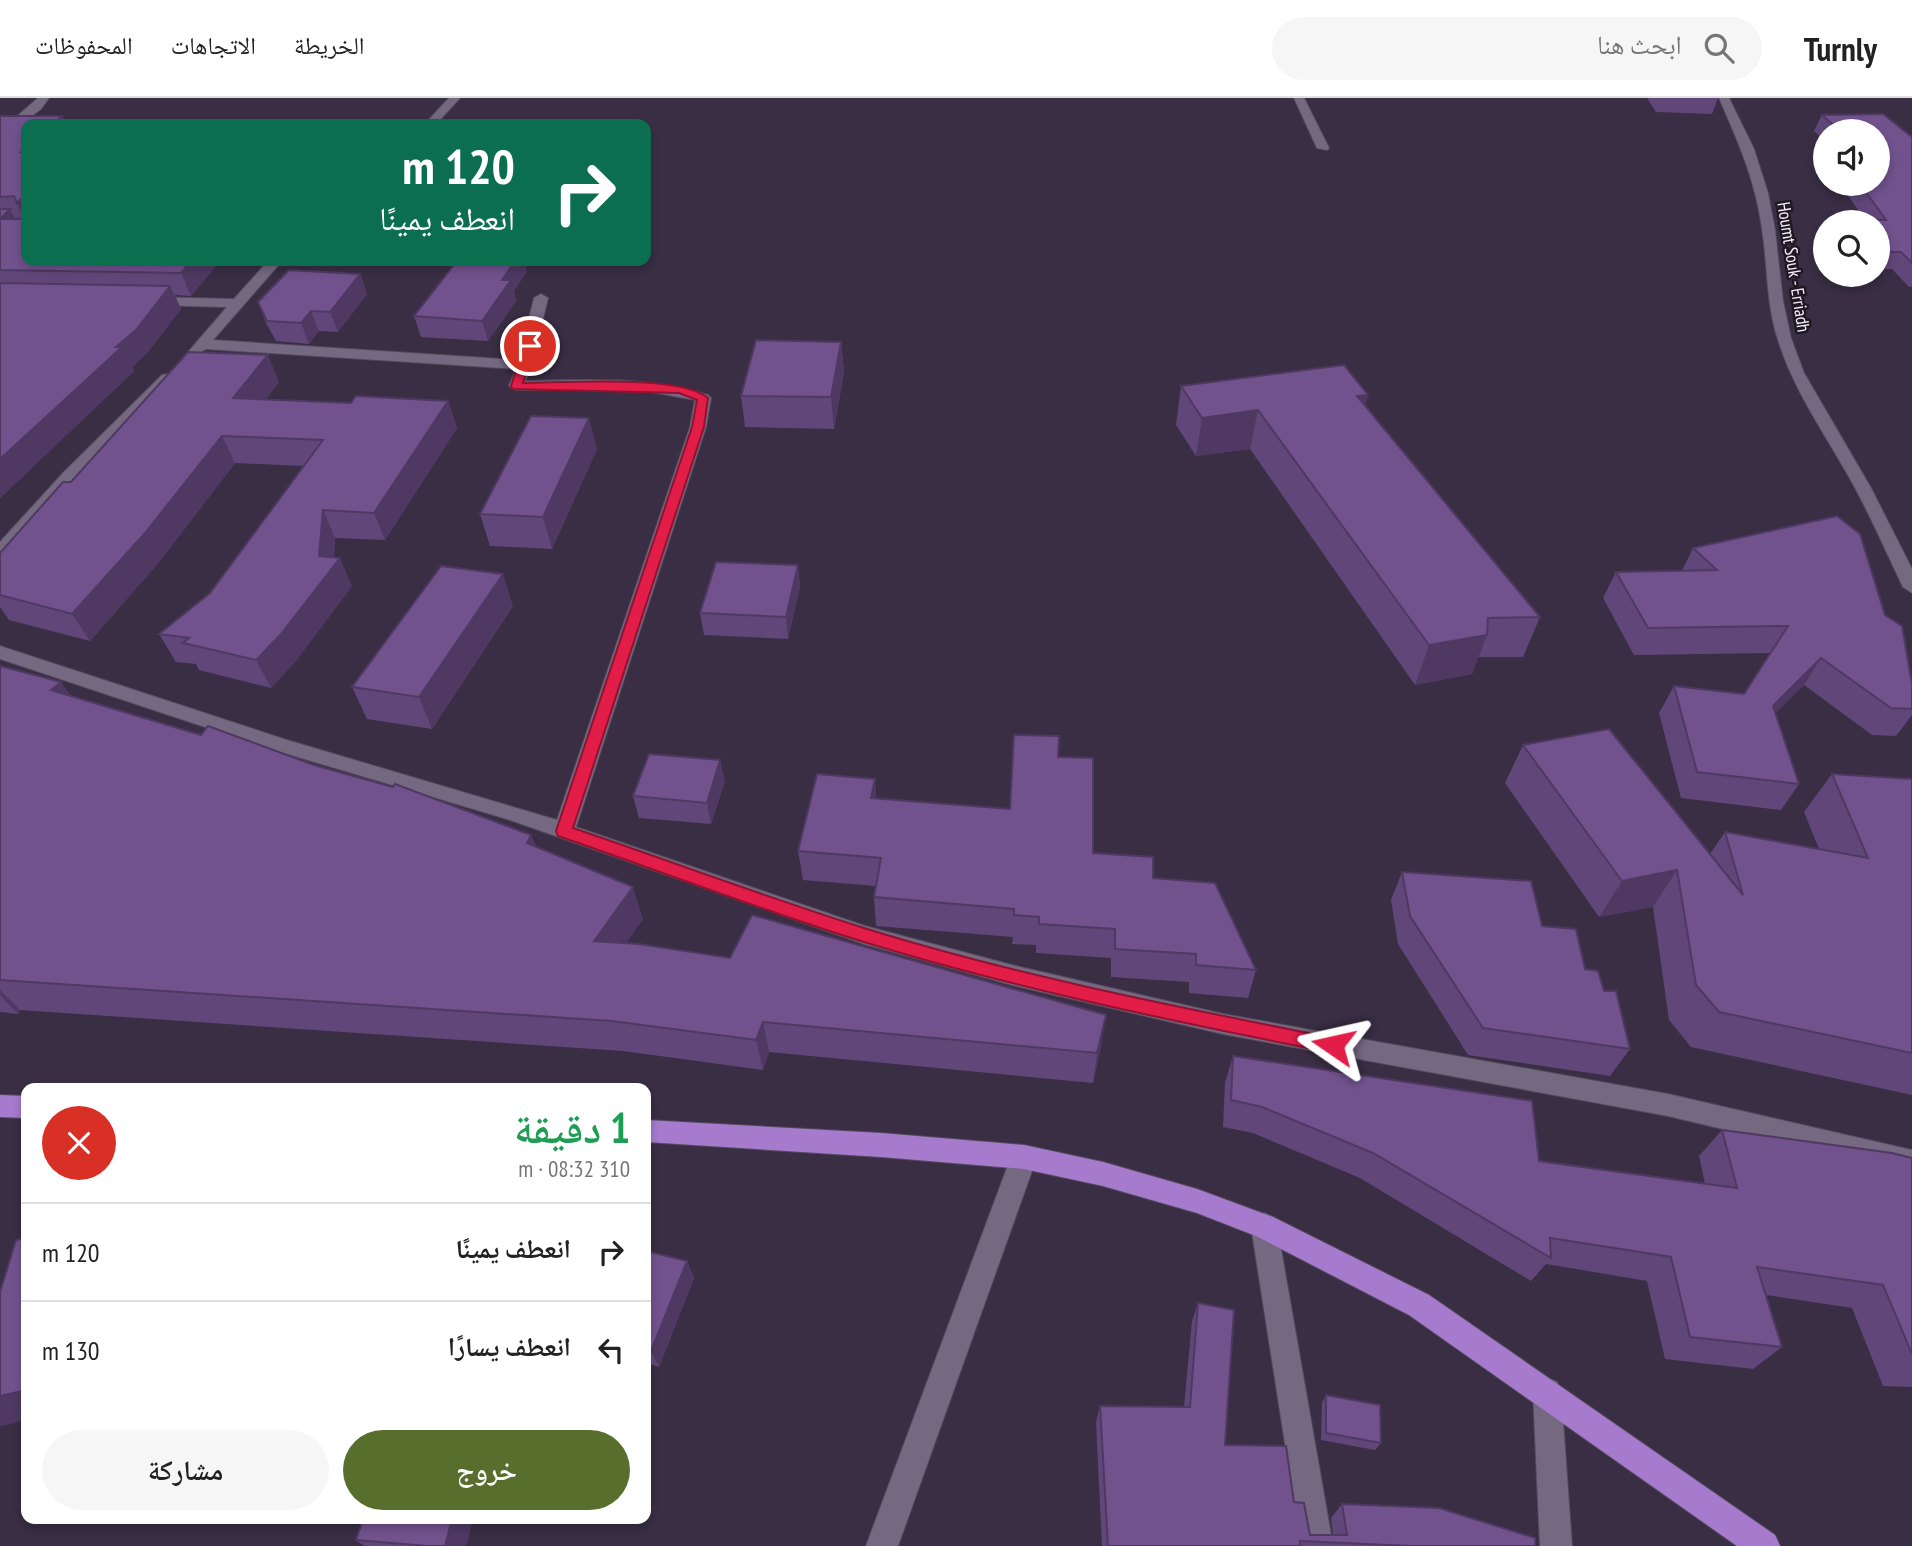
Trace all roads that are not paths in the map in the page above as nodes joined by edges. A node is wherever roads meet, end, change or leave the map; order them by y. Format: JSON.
{"nodes":[{"id":1,"x":44,"y":98,"type":"edge"},
{"id":2,"x":455,"y":98,"type":"edge"},
{"id":3,"x":1299,"y":98,"type":"edge"},
{"id":4,"x":1724,"y":98,"type":"edge"},
{"id":5,"x":23,"y":119,"type":"edge"},
{"id":6,"x":435,"y":119,"type":"edge"},
{"id":7,"x":21,"y":120,"type":"edge"},
{"id":8,"x":0,"y":138,"type":"edge"},
{"id":9,"x":1323,"y":148,"type":"dead end"},
{"id":10,"x":270,"y":266,"type":"edge"},
{"id":11,"x":541,"y":298,"type":"dead end"},
{"id":12,"x":140,"y":301,"type":"edge"},
{"id":13,"x":237,"y":303,"type":"junction"},
{"id":14,"x":204,"y":344,"type":"junction"},
{"id":15,"x":526,"y":365,"type":"junction"},
{"id":16,"x":0,"y":553,"type":"edge"},
{"id":17,"x":1912,"y":587,"type":"edge"},
{"id":18,"x":0,"y":652,"type":"edge"},
{"id":19,"x":564,"y":831,"type":"junction"},
{"id":20,"x":0,"y":1106,"type":"edge"},
{"id":21,"x":21,"y":1107,"type":"edge"},
{"id":22,"x":651,"y":1131,"type":"edge"},
{"id":23,"x":1024,"y":1157,"type":"junction"},
{"id":24,"x":1912,"y":1162,"type":"edge"},
{"id":25,"x":1264,"y":1226,"type":"junction"},
{"id":26,"x":1547,"y":1392,"type":"junction"},
{"id":27,"x":882,"y":1546,"type":"edge"},
{"id":28,"x":1317,"y":1546,"type":"edge"},
{"id":29,"x":1556,"y":1546,"type":"edge"},
{"id":30,"x":1764,"y":1546,"type":"edge"}],
"edges":[{"from":1,"to":5,"type":"street"},
{"from":2,"to":6,"type":"street"},
{"from":3,"to":9,"type":"street"},
{"from":4,"to":17,"type":"street","name":"Houmt Souk - Erriadh"},
{"from":7,"to":8,"type":"street"},
{"from":10,"to":13,"type":"street"},
{"from":11,"to":15,"type":"street"},
{"from":12,"to":13,"type":"street"},
{"from":13,"to":14,"type":"street"},
{"from":14,"to":15,"type":"street"},
{"from":14,"to":16,"type":"street"},
{"from":15,"to":19,"type":"street"},
{"from":18,"to":19,"type":"street"},
{"from":19,"to":24,"type":"street"},
{"from":20,"to":21,"type":"main road"},
{"from":22,"to":23,"type":"main road"},
{"from":23,"to":25,"type":"main road"},
{"from":23,"to":27,"type":"street"},
{"from":25,"to":26,"type":"main road"},
{"from":25,"to":28,"type":"street"},
{"from":26,"to":29,"type":"street"},
{"from":26,"to":30,"type":"main road"}]}
